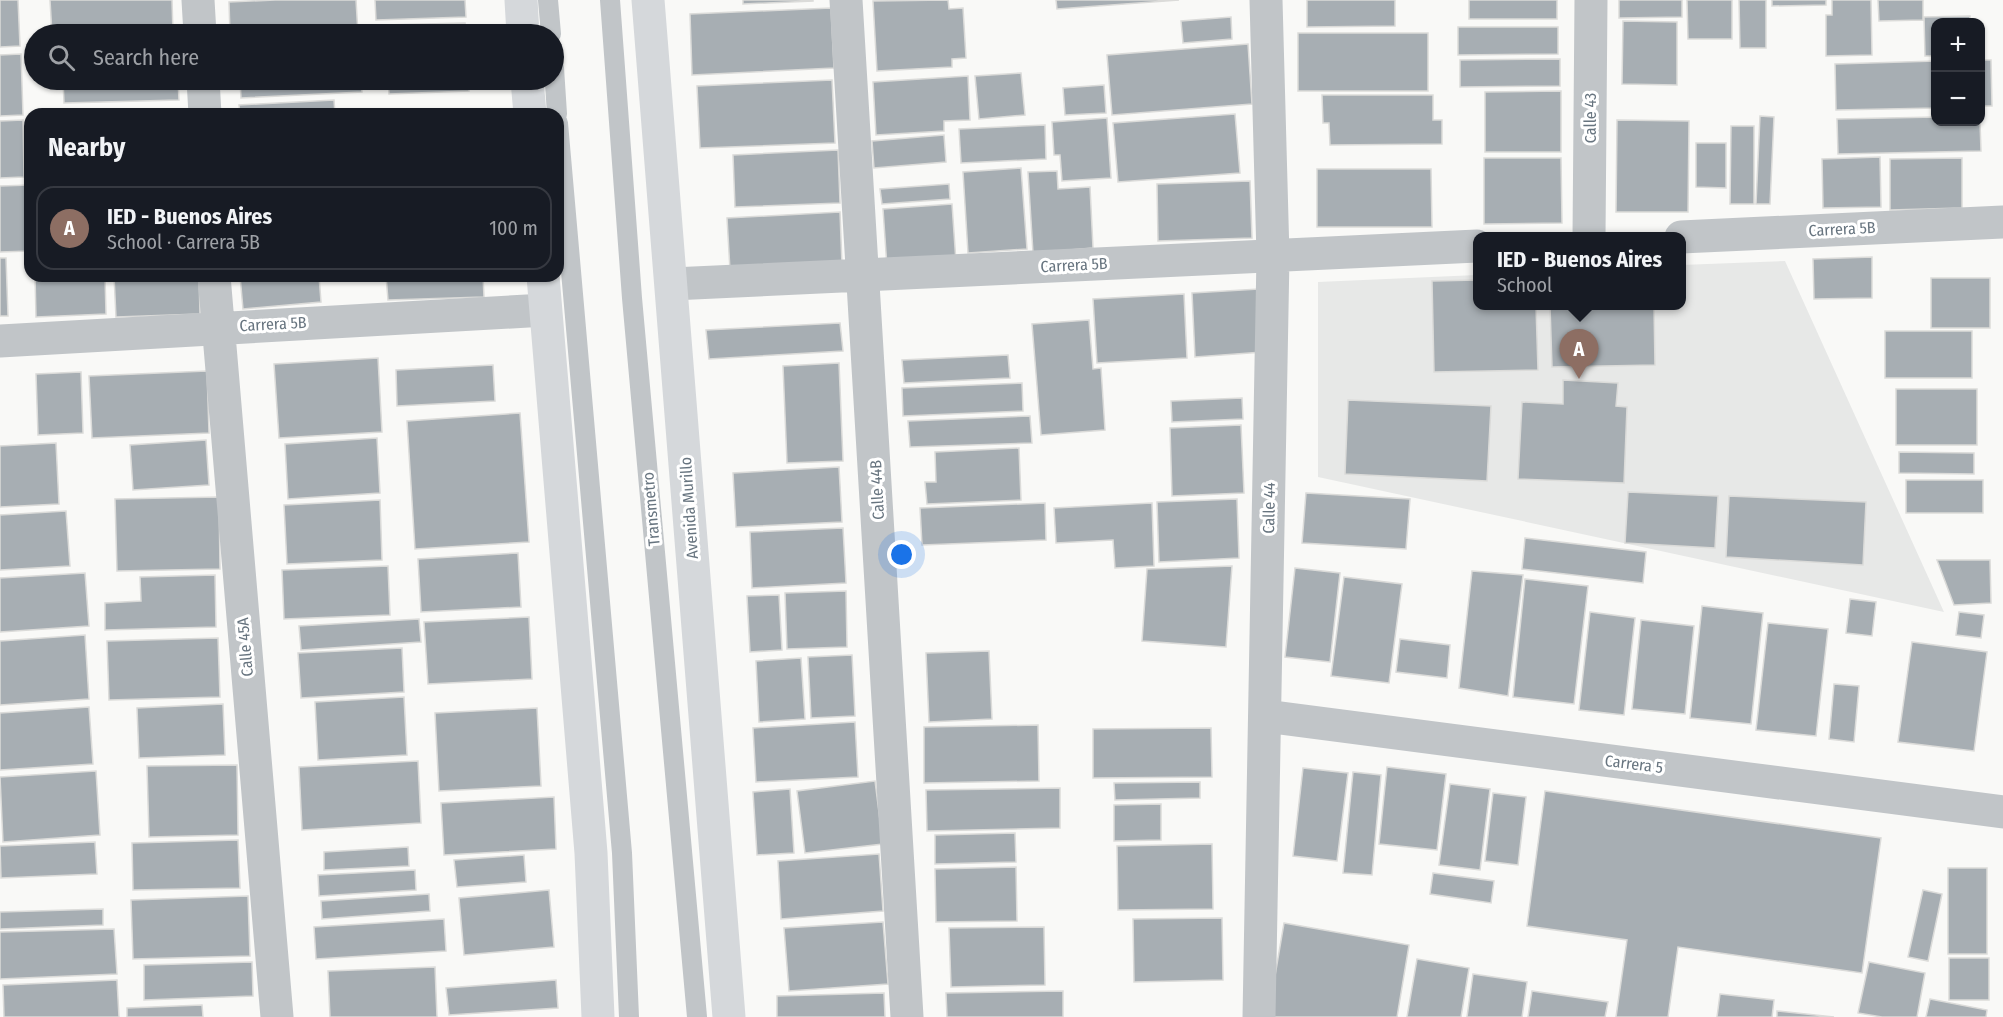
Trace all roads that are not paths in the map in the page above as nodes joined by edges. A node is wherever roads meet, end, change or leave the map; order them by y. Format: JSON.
{"nodes":[{"id":1,"x":198,"y":0,"type":"edge"},
{"id":2,"x":521,"y":0,"type":"edge"},
{"id":3,"x":548,"y":0,"type":"edge"},
{"id":4,"x":610,"y":0,"type":"edge"},
{"id":5,"x":648,"y":0,"type":"edge"},
{"id":6,"x":846,"y":0,"type":"edge"},
{"id":7,"x":1266,"y":0,"type":"edge"},
{"id":8,"x":1591,"y":0,"type":"edge"},
{"id":9,"x":199,"y":24,"type":"edge"},
{"id":10,"x":523,"y":24,"type":"edge"},
{"id":11,"x":550,"y":24,"type":"edge"},
{"id":12,"x":204,"y":90,"type":"edge"},
{"id":13,"x":528,"y":90,"type":"edge"},
{"id":14,"x":555,"y":90,"type":"edge"},
{"id":15,"x":205,"y":108,"type":"edge"},
{"id":16,"x":529,"y":108,"type":"edge"},
{"id":17,"x":557,"y":108,"type":"edge"},
{"id":18,"x":564,"y":191,"type":"edge"},
{"id":19,"x":2003,"y":222,"type":"edge"},
{"id":20,"x":1589,"y":232,"type":"edge"},
{"id":21,"x":1686,"y":237,"type":"edge"},
{"id":22,"x":1473,"y":246,"type":"edge"},
{"id":23,"x":1273,"y":256,"type":"junction"},
{"id":24,"x":864,"y":275,"type":"junction"},
{"id":25,"x":214,"y":282,"type":"edge"},
{"id":26,"x":543,"y":282,"type":"edge"},
{"id":27,"x":672,"y":284,"type":"junction"},
{"id":28,"x":545,"y":310,"type":"junction"},
{"id":29,"x":216,"y":327,"type":"junction"},
{"id":30,"x":0,"y":341,"type":"edge"},
{"id":31,"x":1265,"y":716,"type":"junction"},
{"id":32,"x":2003,"y":812,"type":"edge"},
{"id":33,"x":277,"y":1017,"type":"edge"},
{"id":34,"x":598,"y":1017,"type":"edge"},
{"id":35,"x":629,"y":1017,"type":"edge"},
{"id":36,"x":697,"y":1017,"type":"edge"},
{"id":37,"x":729,"y":1017,"type":"edge"},
{"id":38,"x":907,"y":1017,"type":"edge"},
{"id":39,"x":1258,"y":1017,"type":"edge"}],
"edges":[{"from":1,"to":9,"type":"street"},
{"from":2,"to":10,"type":"main road"},
{"from":3,"to":11,"type":"lane"},
{"from":4,"to":36,"type":"lane","name":"Transmetro"},
{"from":5,"to":27,"type":"main road","name":"Avenida Murillo"},
{"from":6,"to":24,"type":"street","name":"Calle 44B"},
{"from":7,"to":23,"type":"street","name":"Calle 44"},
{"from":8,"to":20,"type":"street","name":"Calle 43"},
{"from":12,"to":15,"type":"street"},
{"from":13,"to":16,"type":"main road"},
{"from":14,"to":17,"type":"lane"},
{"from":18,"to":35,"type":"lane"},
{"from":19,"to":21,"type":"street","name":"Carrera 5B"},
{"from":22,"to":23,"type":"street","name":"Carrera 5B"},
{"from":23,"to":24,"type":"street","name":"Carrera 5B"},
{"from":23,"to":31,"type":"street","name":"Calle 44"},
{"from":24,"to":27,"type":"street","name":"Carrera 5B"},
{"from":24,"to":38,"type":"street","name":"Calle 44B"},
{"from":25,"to":29,"type":"street","name":"Calle 45A"},
{"from":26,"to":28,"type":"main road"},
{"from":27,"to":37,"type":"main road","name":"Avenida Murillo"},
{"from":28,"to":29,"type":"street","name":"Carrera 5B"},
{"from":28,"to":34,"type":"main road"},
{"from":29,"to":30,"type":"street","name":"Carrera 5B"},
{"from":29,"to":33,"type":"street","name":"Calle 45A"},
{"from":31,"to":32,"type":"street","name":"Carrera 5"},
{"from":31,"to":39,"type":"street","name":"Calle 44"}]}
